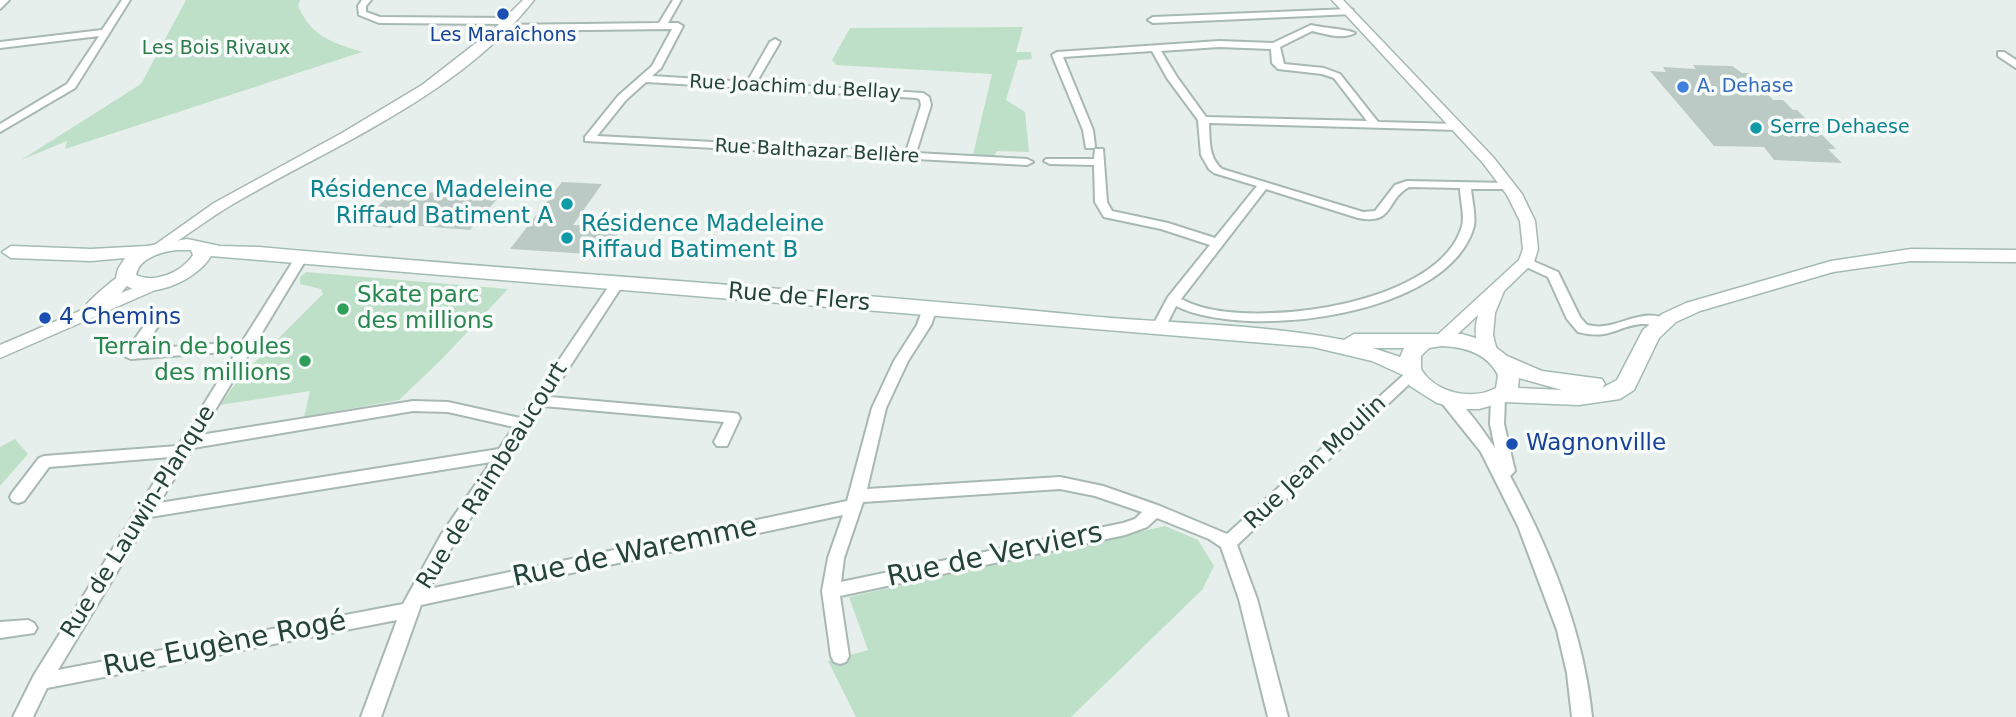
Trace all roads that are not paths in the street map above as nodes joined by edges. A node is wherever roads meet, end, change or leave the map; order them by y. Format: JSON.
{"nodes":[{"id":1,"x":5,"y":0,"type":"edge"},
{"id":2,"x":126,"y":0,"type":"edge"},
{"id":3,"x":368,"y":0,"type":"edge"},
{"id":4,"x":529,"y":0,"type":"edge"},
{"id":5,"x":677,"y":0,"type":"edge"},
{"id":6,"x":1337,"y":0,"type":"edge"},
{"id":7,"x":0,"y":6,"type":"edge"},
{"id":8,"x":1350,"y":12,"type":"junction"},
{"id":9,"x":1302,"y":15,"type":"junction"},
{"id":10,"x":1153,"y":20,"type":"dead end"},
{"id":11,"x":506,"y":25,"type":"junction"},
{"id":12,"x":662,"y":26,"type":"junction"},
{"id":13,"x":566,"y":28,"type":"junction"},
{"id":14,"x":1311,"y":28,"type":"junction"},
{"id":15,"x":106,"y":32,"type":"junction"},
{"id":16,"x":1350,"y":33,"type":"dead end"},
{"id":17,"x":491,"y":38,"type":"junction"},
{"id":18,"x":775,"y":42,"type":"dead end"},
{"id":19,"x":0,"y":45,"type":"edge"},
{"id":20,"x":1275,"y":46,"type":"junction"},
{"id":21,"x":1155,"y":48,"type":"junction"},
{"id":22,"x":2001,"y":54,"type":"dead end"},
{"id":23,"x":2016,"y":65,"type":"edge"},
{"id":24,"x":645,"y":79,"type":"junction"},
{"id":25,"x":750,"y":85,"type":"junction"},
{"id":26,"x":1203,"y":120,"type":"junction"},
{"id":27,"x":1376,"y":126,"type":"junction"},
{"id":28,"x":1458,"y":127,"type":"junction"},
{"id":29,"x":0,"y":130,"type":"edge"},
{"id":30,"x":1096,"y":153,"type":"junction"},
{"id":31,"x":910,"y":156,"type":"junction"},
{"id":32,"x":1050,"y":161,"type":"dead end"},
{"id":33,"x":1027,"y":162,"type":"dead end"},
{"id":34,"x":259,"y":184,"type":"junction"},
{"id":35,"x":1465,"y":185,"type":"junction"},
{"id":36,"x":1262,"y":186,"type":"junction"},
{"id":37,"x":1508,"y":186,"type":"junction"},
{"id":38,"x":1218,"y":243,"type":"junction"},
{"id":39,"x":197,"y":247,"type":"junction"},
{"id":40,"x":155,"y":249,"type":"junction"},
{"id":41,"x":6,"y":251,"type":"edge"},
{"id":42,"x":2016,"y":256,"type":"edge"},
{"id":43,"x":301,"y":258,"type":"junction"},
{"id":44,"x":1526,"y":262,"type":"junction"},
{"id":45,"x":126,"y":274,"type":"junction"},
{"id":46,"x":173,"y":278,"type":"junction"},
{"id":47,"x":618,"y":283,"type":"junction"},
{"id":48,"x":1496,"y":291,"type":"junction"},
{"id":49,"x":1173,"y":300,"type":"junction"},
{"id":50,"x":930,"y":308,"type":"junction"},
{"id":51,"x":160,"y":314,"type":"dead end"},
{"id":52,"x":1662,"y":322,"type":"junction"},
{"id":53,"x":1158,"y":329,"type":"junction"},
{"id":54,"x":1296,"y":340,"type":"junction"},
{"id":55,"x":1435,"y":340,"type":"junction"},
{"id":56,"x":0,"y":345,"type":"edge"},
{"id":57,"x":247,"y":346,"type":"junction"},
{"id":58,"x":0,"y":352,"type":"edge"},
{"id":59,"x":1495,"y":356,"type":"junction"},
{"id":60,"x":1632,"y":370,"type":"junction"},
{"id":61,"x":1412,"y":372,"type":"junction"},
{"id":62,"x":1500,"y":396,"type":"junction"},
{"id":63,"x":1444,"y":397,"type":"junction"},
{"id":64,"x":538,"y":401,"type":"junction"},
{"id":65,"x":522,"y":424,"type":"junction"},
{"id":66,"x":722,"y":442,"type":"dead end"},
{"id":67,"x":185,"y":447,"type":"junction"},
{"id":68,"x":503,"y":454,"type":"junction"},
{"id":69,"x":18,"y":497,"type":"dead end"},
{"id":70,"x":1515,"y":499,"type":"junction"},
{"id":71,"x":855,"y":501,"type":"junction"},
{"id":72,"x":1154,"y":510,"type":"junction"},
{"id":73,"x":144,"y":512,"type":"junction"},
{"id":74,"x":1228,"y":543,"type":"junction"},
{"id":75,"x":831,"y":591,"type":"junction"},
{"id":76,"x":412,"y":604,"type":"junction"},
{"id":77,"x":28,"y":628,"type":"dead end"},
{"id":78,"x":0,"y":630,"type":"edge"},
{"id":79,"x":840,"y":656,"type":"dead end"},
{"id":80,"x":41,"y":681,"type":"junction"},
{"id":81,"x":23,"y":717,"type":"edge"},
{"id":82,"x":371,"y":717,"type":"edge"},
{"id":83,"x":1278,"y":717,"type":"edge"},
{"id":84,"x":1582,"y":717,"type":"edge"}],
"edges":[{"from":1,"to":7,"type":"street"},
{"from":2,"to":15,"type":"street"},
{"from":3,"to":11,"type":"street"},
{"from":4,"to":11,"type":"street"},
{"from":5,"to":12,"type":"street"},
{"from":6,"to":8,"type":"street"},
{"from":8,"to":9,"type":"street"},
{"from":8,"to":28,"type":"street"},
{"from":9,"to":10,"type":"street"},
{"from":9,"to":14,"type":"street"},
{"from":11,"to":13,"type":"street"},
{"from":11,"to":17,"type":"street"},
{"from":12,"to":13,"type":"street"},
{"from":12,"to":24,"type":"street"},
{"from":13,"to":17,"type":"street"},
{"from":14,"to":16,"type":"street"},
{"from":14,"to":20,"type":"street"},
{"from":15,"to":19,"type":"street"},
{"from":15,"to":29,"type":"street"},
{"from":17,"to":34,"type":"street"},
{"from":18,"to":25,"type":"street"},
{"from":20,"to":21,"type":"street"},
{"from":20,"to":27,"type":"street"},
{"from":21,"to":26,"type":"street"},
{"from":21,"to":30,"type":"street"},
{"from":22,"to":23,"type":"street"},
{"from":24,"to":25,"type":"street","name":"Rue Joachim du Bellay"},
{"from":24,"to":31,"type":"street","name":"Rue Balthazar Bellère"},
{"from":25,"to":31,"type":"street","name":"Rue Joachim du Bellay"},
{"from":26,"to":27,"type":"street"},
{"from":26,"to":36,"type":"street"},
{"from":27,"to":28,"type":"street"},
{"from":28,"to":37,"type":"street"},
{"from":30,"to":32,"type":"street"},
{"from":30,"to":38,"type":"street"},
{"from":31,"to":33,"type":"street","name":"Rue Balthazar Bellère"},
{"from":34,"to":39,"type":"street"},
{"from":34,"to":40,"type":"street"},
{"from":35,"to":36,"type":"street"},
{"from":35,"to":37,"type":"street"},
{"from":35,"to":49,"type":"street"},
{"from":36,"to":38,"type":"street"},
{"from":37,"to":44,"type":"street"},
{"from":38,"to":49,"type":"street"},
{"from":39,"to":40,"type":"main road","name":"Rue de Flers"},
{"from":39,"to":43,"type":"main road","name":"Rue de Flers"},
{"from":39,"to":46,"type":"main road"},
{"from":40,"to":41,"type":"main road","name":"Rue de Flers"},
{"from":40,"to":45,"type":"main road"},
{"from":41,"to":45,"type":"main road","name":"Rue de Flers"},
{"from":42,"to":52,"type":"main road"},
{"from":43,"to":46,"type":"main road","name":"Rue de Flers"},
{"from":43,"to":47,"type":"main road","name":"Rue de Flers"},
{"from":43,"to":57,"type":"street","name":"Rue de Lauwin-Planque"},
{"from":44,"to":48,"type":"street"},
{"from":44,"to":52,"type":"street"},
{"from":45,"to":46,"type":"main road","name":"Rue de Flers"},
{"from":45,"to":56,"type":"street"},
{"from":46,"to":58,"type":"street"},
{"from":47,"to":50,"type":"main road","name":"Rue de Flers"},
{"from":47,"to":64,"type":"street","name":"Rue de Raimbeaucourt"},
{"from":48,"to":55,"type":"street"},
{"from":48,"to":59,"type":"street"},
{"from":49,"to":53,"type":"street"},
{"from":50,"to":53,"type":"main road","name":"Rue de Flers"},
{"from":50,"to":71,"type":"street"},
{"from":51,"to":57,"type":"street"},
{"from":52,"to":60,"type":"main road"},
{"from":53,"to":54,"type":"main road","name":"Rue de Flers"},
{"from":54,"to":55,"type":"main road","name":"Rue de Flers"},
{"from":54,"to":61,"type":"main road","name":"Rue de Flers"},
{"from":55,"to":59,"type":"main road"},
{"from":55,"to":61,"type":"main road"},
{"from":57,"to":67,"type":"street","name":"Rue de Lauwin-Planque"},
{"from":59,"to":60,"type":"main road"},
{"from":59,"to":62,"type":"main road"},
{"from":60,"to":62,"type":"main road"},
{"from":61,"to":63,"type":"main road"},
{"from":61,"to":74,"type":"street","name":"Rue Jean Moulin"},
{"from":62,"to":63,"type":"main road"},
{"from":62,"to":70,"type":"street"},
{"from":63,"to":70,"type":"street"},
{"from":64,"to":65,"type":"street","name":"Rue de Raimbeaucourt"},
{"from":64,"to":66,"type":"street"},
{"from":65,"to":67,"type":"street"},
{"from":65,"to":68,"type":"street","name":"Rue de Raimbeaucourt"},
{"from":67,"to":69,"type":"street"},
{"from":67,"to":73,"type":"street","name":"Rue de Lauwin-Planque"},
{"from":68,"to":73,"type":"street"},
{"from":68,"to":76,"type":"street","name":"Rue de Raimbeaucourt"},
{"from":70,"to":84,"type":"street"},
{"from":71,"to":72,"type":"street","name":"Rue de Waremme"},
{"from":71,"to":75,"type":"street"},
{"from":71,"to":76,"type":"street","name":"Rue de Waremme"},
{"from":72,"to":74,"type":"street","name":"Rue de Waremme"},
{"from":72,"to":75,"type":"street","name":"Rue de Verviers"},
{"from":73,"to":80,"type":"street","name":"Rue de Lauwin-Planque"},
{"from":74,"to":83,"type":"street","name":"Rue Jean Moulin"},
{"from":75,"to":79,"type":"street"},
{"from":76,"to":80,"type":"street","name":"Rue Eugène Rogé"},
{"from":76,"to":82,"type":"street","name":"Rue de Raimbeaucourt"},
{"from":77,"to":78,"type":"street"},
{"from":80,"to":81,"type":"street","name":"Rue de Lauwin-Planque"}]}
